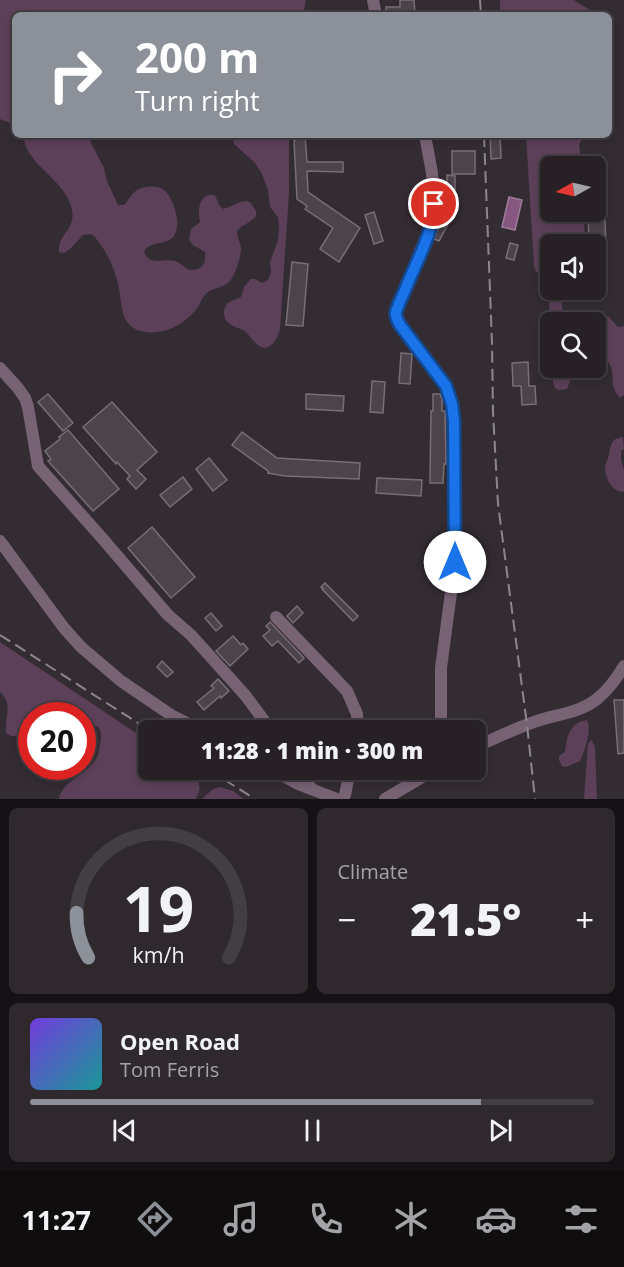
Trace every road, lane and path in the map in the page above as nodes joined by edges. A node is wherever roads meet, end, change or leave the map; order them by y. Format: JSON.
{"nodes":[{"id":1,"x":426,"y":138,"type":"edge"},
{"id":2,"x":0,"y":368,"type":"edge"},
{"id":3,"x":0,"y":541,"type":"edge"},
{"id":4,"x":276,"y":617,"type":"dead end"},
{"id":5,"x":624,"y":666,"type":"edge"},
{"id":6,"x":181,"y":720,"type":"edge"},
{"id":7,"x":264,"y":720,"type":"edge"},
{"id":8,"x":357,"y":720,"type":"edge"},
{"id":9,"x":441,"y":720,"type":"edge"},
{"id":10,"x":486,"y":742,"type":"edge"},
{"id":11,"x":291,"y":780,"type":"edge"},
{"id":12,"x":306,"y":780,"type":"edge"},
{"id":13,"x":348,"y":780,"type":"edge"},
{"id":14,"x":417,"y":780,"type":"edge"},
{"id":15,"x":313,"y":790,"type":"junction"},
{"id":16,"x":337,"y":799,"type":"edge"},
{"id":17,"x":342,"y":799,"type":"edge"},
{"id":18,"x":385,"y":799,"type":"edge"}],
"edges":[{"from":1,"to":9,"type":"street"},
{"from":2,"to":7,"type":"street"},
{"from":3,"to":6,"type":"street"},
{"from":4,"to":8,"type":"street"},
{"from":5,"to":10,"type":"street"},
{"from":11,"to":15,"type":"street"},
{"from":12,"to":15,"type":"street"},
{"from":13,"to":17,"type":"street"},
{"from":14,"to":18,"type":"street"},
{"from":15,"to":16,"type":"street"}]}
